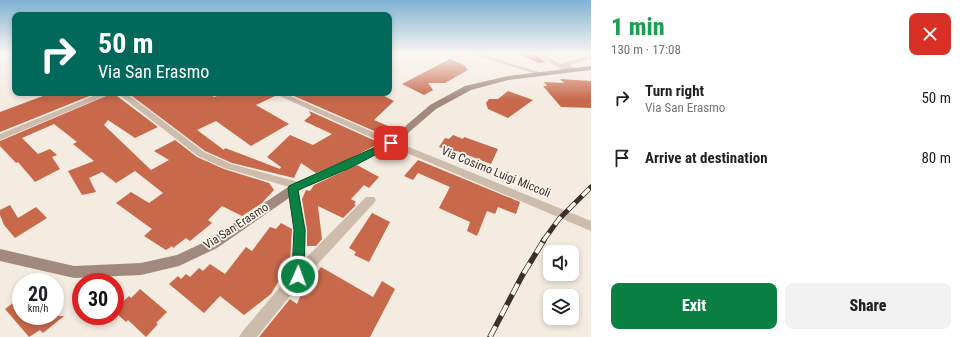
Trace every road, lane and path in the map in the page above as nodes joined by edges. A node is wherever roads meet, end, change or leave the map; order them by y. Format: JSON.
{"nodes":[{"id":1,"x":524,"y":69,"type":"edge"},
{"id":2,"x":569,"y":69,"type":"joint"},
{"id":3,"x":575,"y":69,"type":"edge"},
{"id":4,"x":539,"y":73,"type":"junction"},
{"id":5,"x":101,"y":96,"type":"edge"},
{"id":6,"x":125,"y":96,"type":"edge"},
{"id":7,"x":284,"y":96,"type":"edge"},
{"id":8,"x":0,"y":137,"type":"edge"},
{"id":9,"x":391,"y":143,"type":"junction"},
{"id":10,"x":295,"y":187,"type":"junction"},
{"id":11,"x":370,"y":200,"type":"dead end"},
{"id":12,"x":591,"y":226,"type":"edge"},
{"id":13,"x":0,"y":255,"type":"edge"},
{"id":14,"x":298,"y":276,"type":"junction"},
{"id":15,"x":247,"y":337,"type":"edge"}],
"edges":[{"from":1,"to":4,"type":"street"},
{"from":2,"to":3,"type":"main road","name":"Via San Erasmo"},
{"from":2,"to":4,"type":"main road","name":"Via San Erasmo"},
{"from":4,"to":9,"type":"main road","name":"Via San Erasmo"},
{"from":5,"to":8,"type":"street"},
{"from":6,"to":10,"type":"street"},
{"from":7,"to":9,"type":"street","name":"Via Cosimo Luigi Miccoli"},
{"from":9,"to":10,"type":"main road","name":"Via San Erasmo"},
{"from":9,"to":12,"type":"street","name":"Via Cosimo Luigi Miccoli"},
{"from":10,"to":13,"type":"main road","name":"Via San Erasmo"},
{"from":10,"to":14,"type":"street"},
{"from":11,"to":14,"type":"street"},
{"from":14,"to":15,"type":"street"}]}
